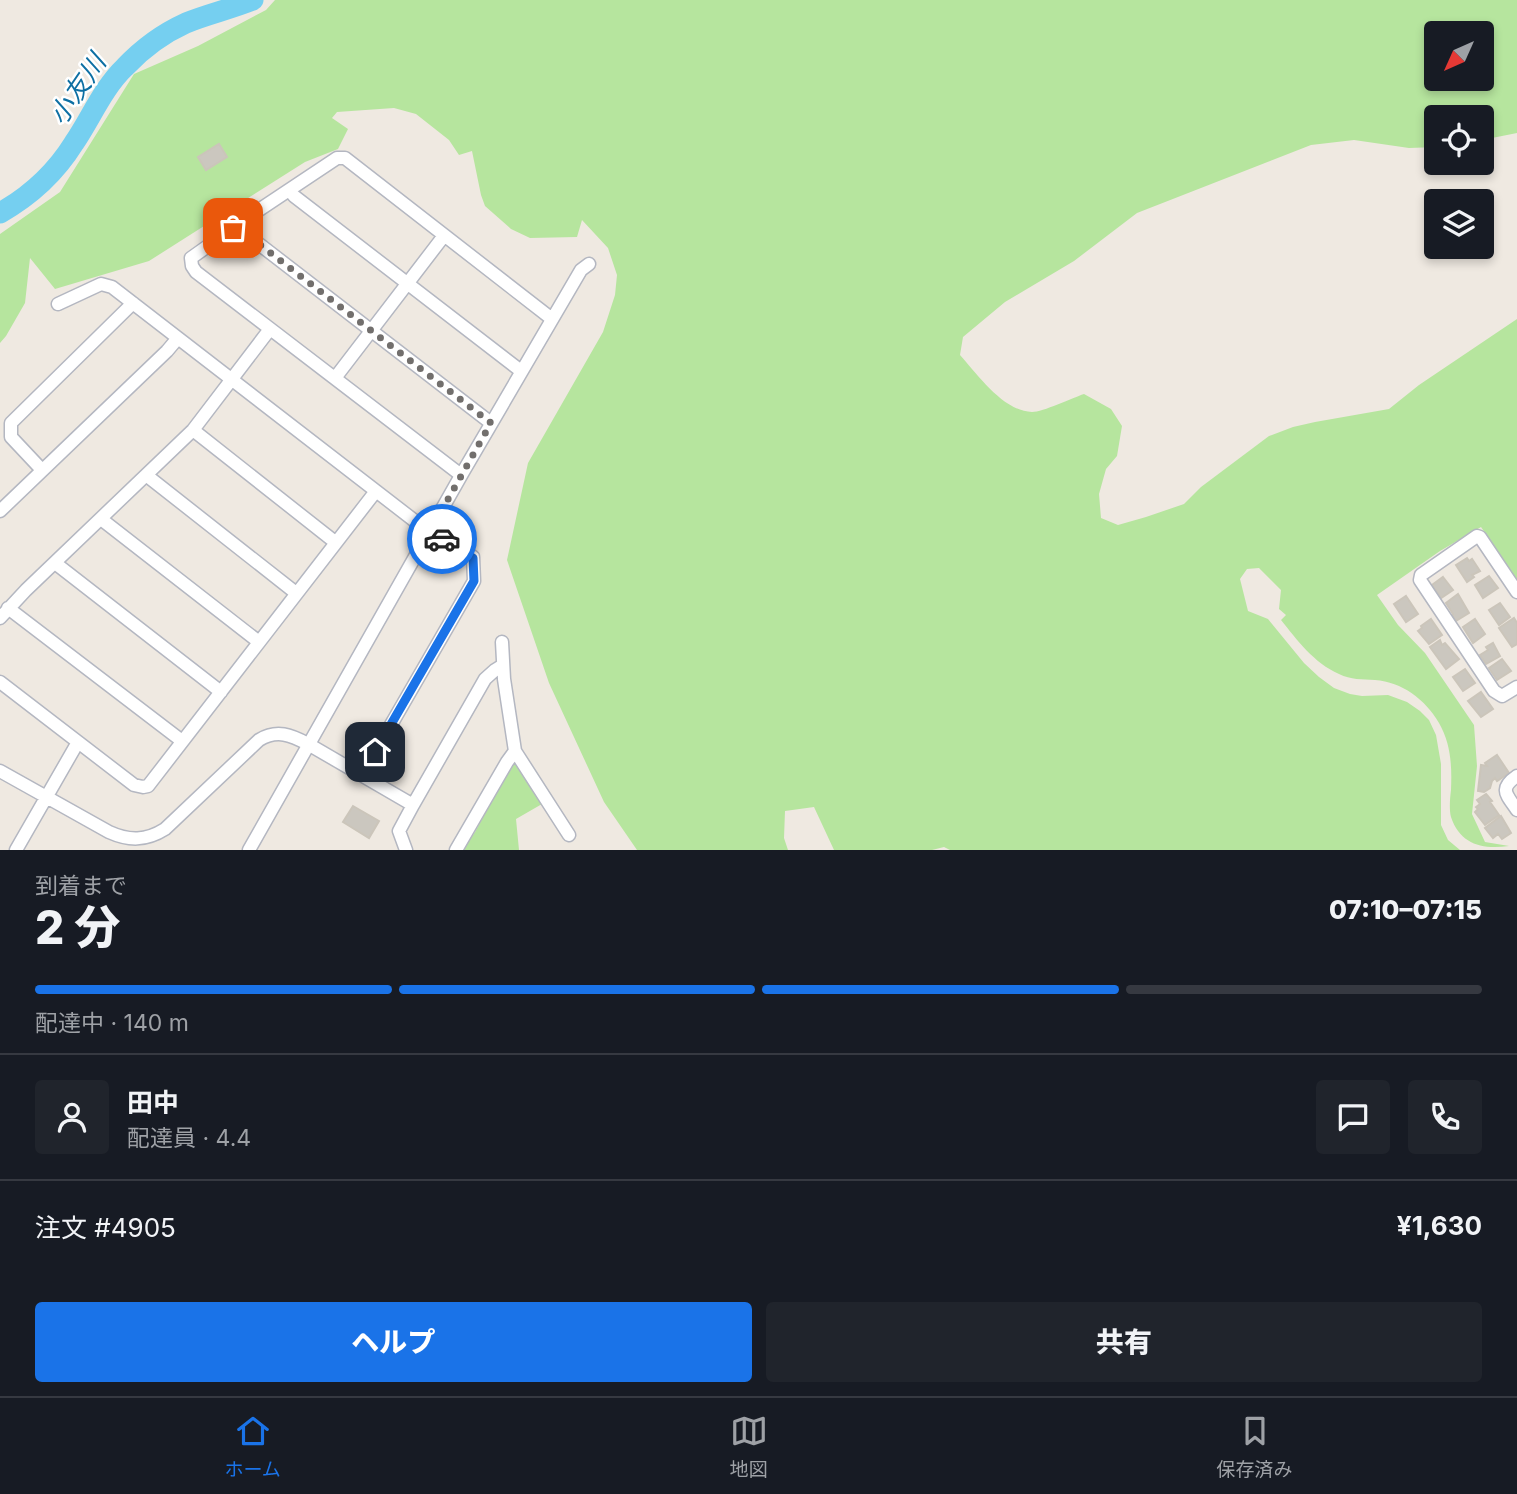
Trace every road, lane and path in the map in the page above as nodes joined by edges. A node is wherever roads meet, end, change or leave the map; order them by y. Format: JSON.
{"nodes":[{"id":1,"x":289,"y":190,"type":"junction"},
{"id":2,"x":238,"y":224,"type":"junction"},
{"id":3,"x":443,"y":237,"type":"junction"},
{"id":4,"x":589,"y":264,"type":"dead end"},
{"id":5,"x":408,"y":282,"type":"junction"},
{"id":6,"x":133,"y":303,"type":"junction"},
{"id":7,"x":58,"y":304,"type":"dead end"},
{"id":8,"x":552,"y":319,"type":"junction"},
{"id":9,"x":270,"y":329,"type":"junction"},
{"id":10,"x":371,"y":330,"type":"junction"},
{"id":11,"x":178,"y":338,"type":"junction"},
{"id":12,"x":521,"y":371,"type":"junction"},
{"id":13,"x":335,"y":378,"type":"junction"},
{"id":14,"x":233,"y":380,"type":"junction"},
{"id":15,"x":491,"y":423,"type":"junction"},
{"id":16,"x":193,"y":430,"type":"junction"},
{"id":17,"x":42,"y":470,"type":"junction"},
{"id":18,"x":146,"y":475,"type":"junction"},
{"id":19,"x":461,"y":475,"type":"junction"},
{"id":20,"x":376,"y":491,"type":"junction"},
{"id":21,"x":0,"y":511,"type":"edge"},
{"id":22,"x":101,"y":519,"type":"junction"},
{"id":23,"x":430,"y":531,"type":"junction"},
{"id":24,"x":335,"y":542,"type":"junction"},
{"id":25,"x":55,"y":563,"type":"junction"},
{"id":26,"x":1517,"y":592,"type":"edge"},
{"id":27,"x":296,"y":593,"type":"junction"},
{"id":28,"x":4,"y":613,"type":"edge"},
{"id":29,"x":259,"y":642,"type":"junction"},
{"id":30,"x":502,"y":642,"type":"dead end"},
{"id":31,"x":503,"y":665,"type":"junction"},
{"id":32,"x":0,"y":681,"type":"edge"},
{"id":33,"x":1517,"y":687,"type":"edge"},
{"id":34,"x":220,"y":692,"type":"junction"},
{"id":35,"x":182,"y":741,"type":"junction"},
{"id":36,"x":78,"y":742,"type":"junction"},
{"id":37,"x":308,"y":744,"type":"junction"},
{"id":38,"x":515,"y":751,"type":"junction"},
{"id":39,"x":0,"y":771,"type":"edge"},
{"id":40,"x":362,"y":775,"type":"junction"},
{"id":41,"x":1517,"y":776,"type":"edge"},
{"id":42,"x":46,"y":797,"type":"junction"},
{"id":43,"x":413,"y":804,"type":"junction"},
{"id":44,"x":1517,"y":810,"type":"edge"},
{"id":45,"x":569,"y":835,"type":"dead end"},
{"id":46,"x":16,"y":850,"type":"edge"},
{"id":47,"x":248,"y":850,"type":"edge"},
{"id":48,"x":406,"y":850,"type":"edge"},
{"id":49,"x":456,"y":850,"type":"edge"}],
"edges":[{"from":1,"to":2,"type":"street"},
{"from":1,"to":3,"type":"street"},
{"from":1,"to":5,"type":"street"},
{"from":2,"to":9,"type":"street"},
{"from":2,"to":10,"type":"street"},
{"from":3,"to":5,"type":"street"},
{"from":3,"to":8,"type":"street"},
{"from":4,"to":8,"type":"street"},
{"from":5,"to":10,"type":"street"},
{"from":5,"to":12,"type":"street"},
{"from":6,"to":7,"type":"street"},
{"from":6,"to":11,"type":"street"},
{"from":6,"to":17,"type":"street"},
{"from":8,"to":12,"type":"street"},
{"from":9,"to":13,"type":"street"},
{"from":9,"to":14,"type":"street"},
{"from":10,"to":13,"type":"street"},
{"from":10,"to":15,"type":"street"},
{"from":11,"to":14,"type":"street"},
{"from":11,"to":17,"type":"street"},
{"from":12,"to":15,"type":"street"},
{"from":13,"to":19,"type":"street"},
{"from":14,"to":16,"type":"street"},
{"from":14,"to":20,"type":"street"},
{"from":15,"to":19,"type":"street"},
{"from":16,"to":18,"type":"street"},
{"from":16,"to":24,"type":"street"},
{"from":17,"to":21,"type":"street"},
{"from":18,"to":22,"type":"street"},
{"from":18,"to":27,"type":"street"},
{"from":19,"to":23,"type":"street"},
{"from":20,"to":23,"type":"street"},
{"from":20,"to":24,"type":"street"},
{"from":22,"to":25,"type":"street"},
{"from":22,"to":29,"type":"street"},
{"from":23,"to":37,"type":"street"},
{"from":23,"to":40,"type":"street"},
{"from":24,"to":27,"type":"street"},
{"from":25,"to":28,"type":"street"},
{"from":25,"to":34,"type":"street"},
{"from":26,"to":33,"type":"street"},
{"from":27,"to":29,"type":"street"},
{"from":28,"to":35,"type":"street"},
{"from":29,"to":34,"type":"street"},
{"from":30,"to":31,"type":"street"},
{"from":31,"to":38,"type":"street"},
{"from":31,"to":43,"type":"street"},
{"from":32,"to":36,"type":"street"},
{"from":34,"to":35,"type":"street"},
{"from":35,"to":36,"type":"street"},
{"from":36,"to":42,"type":"street"},
{"from":37,"to":40,"type":"street"},
{"from":37,"to":42,"type":"street"},
{"from":37,"to":47,"type":"street"},
{"from":38,"to":45,"type":"street"},
{"from":38,"to":49,"type":"street"},
{"from":39,"to":42,"type":"street"},
{"from":40,"to":43,"type":"street"},
{"from":41,"to":44,"type":"street"},
{"from":42,"to":46,"type":"street"},
{"from":43,"to":48,"type":"street"}]}
